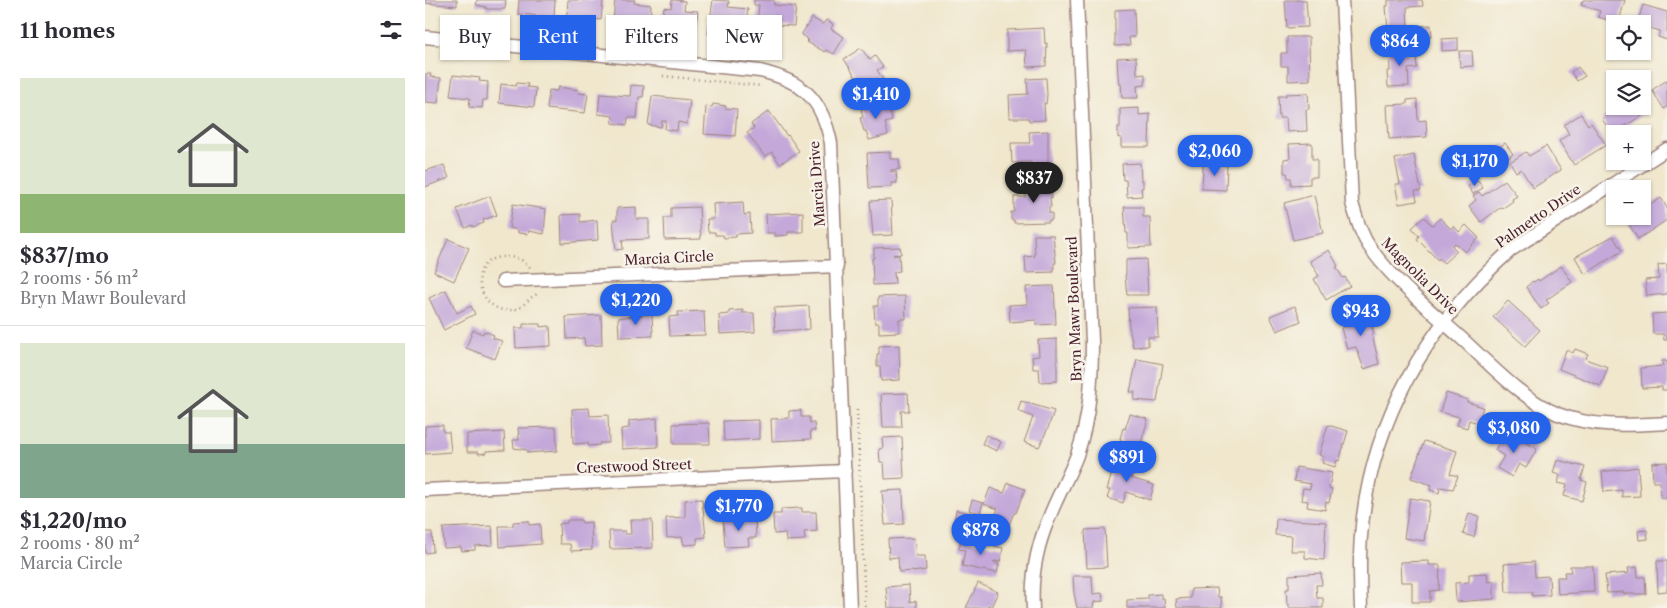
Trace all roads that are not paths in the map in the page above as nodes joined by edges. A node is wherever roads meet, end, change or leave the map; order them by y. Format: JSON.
{"nodes":[{"id":1,"x":1077,"y":0,"type":"edge"},
{"id":2,"x":1342,"y":0,"type":"edge"},
{"id":3,"x":425,"y":37,"type":"edge"},
{"id":4,"x":1667,"y":149,"type":"edge"},
{"id":5,"x":837,"y":266,"type":"junction"},
{"id":6,"x":503,"y":281,"type":"dead end"},
{"id":7,"x":1444,"y":322,"type":"junction"},
{"id":8,"x":1667,"y":423,"type":"edge"},
{"id":9,"x":845,"y":471,"type":"junction"},
{"id":10,"x":425,"y":490,"type":"edge"},
{"id":11,"x":850,"y":608,"type":"edge"},
{"id":12,"x":1033,"y":608,"type":"edge"},
{"id":13,"x":1361,"y":608,"type":"edge"}],
"edges":[{"from":1,"to":12,"type":"street","name":"Bryn Mawr Boulevard"},
{"from":2,"to":7,"type":"street","name":"Magnolia Drive"},
{"from":3,"to":5,"type":"street","name":"Marcia Drive"},
{"from":4,"to":7,"type":"street","name":"Palmetto Drive"},
{"from":5,"to":6,"type":"street","name":"Marcia Circle"},
{"from":5,"to":9,"type":"street","name":"Marcia Drive"},
{"from":7,"to":8,"type":"street","name":"Magnolia Drive"},
{"from":7,"to":13,"type":"street","name":"Palmetto Drive"},
{"from":9,"to":10,"type":"street","name":"Crestwood Street"},
{"from":9,"to":11,"type":"street","name":"Marcia Drive"}]}
